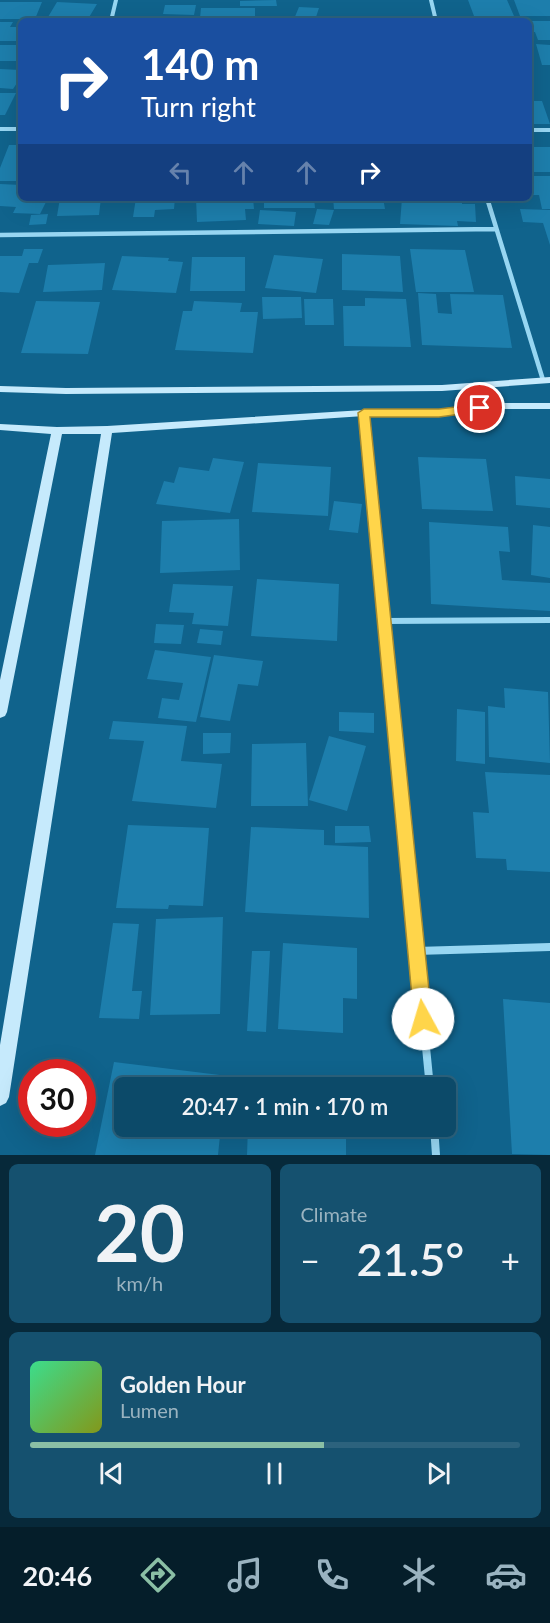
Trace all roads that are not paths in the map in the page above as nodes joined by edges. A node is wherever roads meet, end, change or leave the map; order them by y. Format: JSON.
{"nodes":[{"id":1,"x":116,"y":0,"type":"edge"},
{"id":2,"x":431,"y":0,"type":"edge"},
{"id":3,"x":112,"y":18,"type":"edge"},
{"id":4,"x":435,"y":18,"type":"edge"},
{"id":5,"x":0,"y":129,"type":"edge"},
{"id":6,"x":18,"y":129,"type":"edge"},
{"id":7,"x":532,"y":130,"type":"edge"},
{"id":8,"x":550,"y":130,"type":"edge"},
{"id":9,"x":487,"y":201,"type":"edge"},
{"id":10,"x":496,"y":228,"type":"junction"},
{"id":11,"x":0,"y":235,"type":"edge"},
{"id":12,"x":546,"y":380,"type":"edge"},
{"id":13,"x":0,"y":389,"type":"edge"},
{"id":14,"x":550,"y":406,"type":"edge"},
{"id":15,"x":364,"y":413,"type":"junction"},
{"id":16,"x":0,"y":427,"type":"edge"},
{"id":17,"x":57,"y":430,"type":"junction"},
{"id":18,"x":107,"y":430,"type":"junction"},
{"id":19,"x":550,"y":620,"type":"edge"},
{"id":20,"x":384,"y":621,"type":"junction"},
{"id":21,"x":0,"y":712,"type":"edge"},
{"id":22,"x":550,"y":948,"type":"edge"},
{"id":23,"x":416,"y":951,"type":"junction"},
{"id":24,"x":429,"y":1077,"type":"edge"},
{"id":25,"x":0,"y":1097,"type":"edge"},
{"id":26,"x":435,"y":1137,"type":"edge"},
{"id":27,"x":436,"y":1155,"type":"edge"}],
"edges":[{"from":1,"to":3,"type":"street"},
{"from":2,"to":4,"type":"street"},
{"from":5,"to":6,"type":"street"},
{"from":7,"to":8,"type":"street"},
{"from":9,"to":10,"type":"street"},
{"from":10,"to":11,"type":"street"},
{"from":10,"to":12,"type":"street"},
{"from":12,"to":13,"type":"street"},
{"from":14,"to":15,"type":"street"},
{"from":15,"to":18,"type":"street"},
{"from":15,"to":20,"type":"street"},
{"from":16,"to":17,"type":"street"},
{"from":17,"to":18,"type":"street"},
{"from":17,"to":21,"type":"street"},
{"from":18,"to":25,"type":"street"},
{"from":19,"to":20,"type":"street"},
{"from":20,"to":23,"type":"street"},
{"from":22,"to":23,"type":"street"},
{"from":23,"to":24,"type":"street"},
{"from":26,"to":27,"type":"street"}]}
